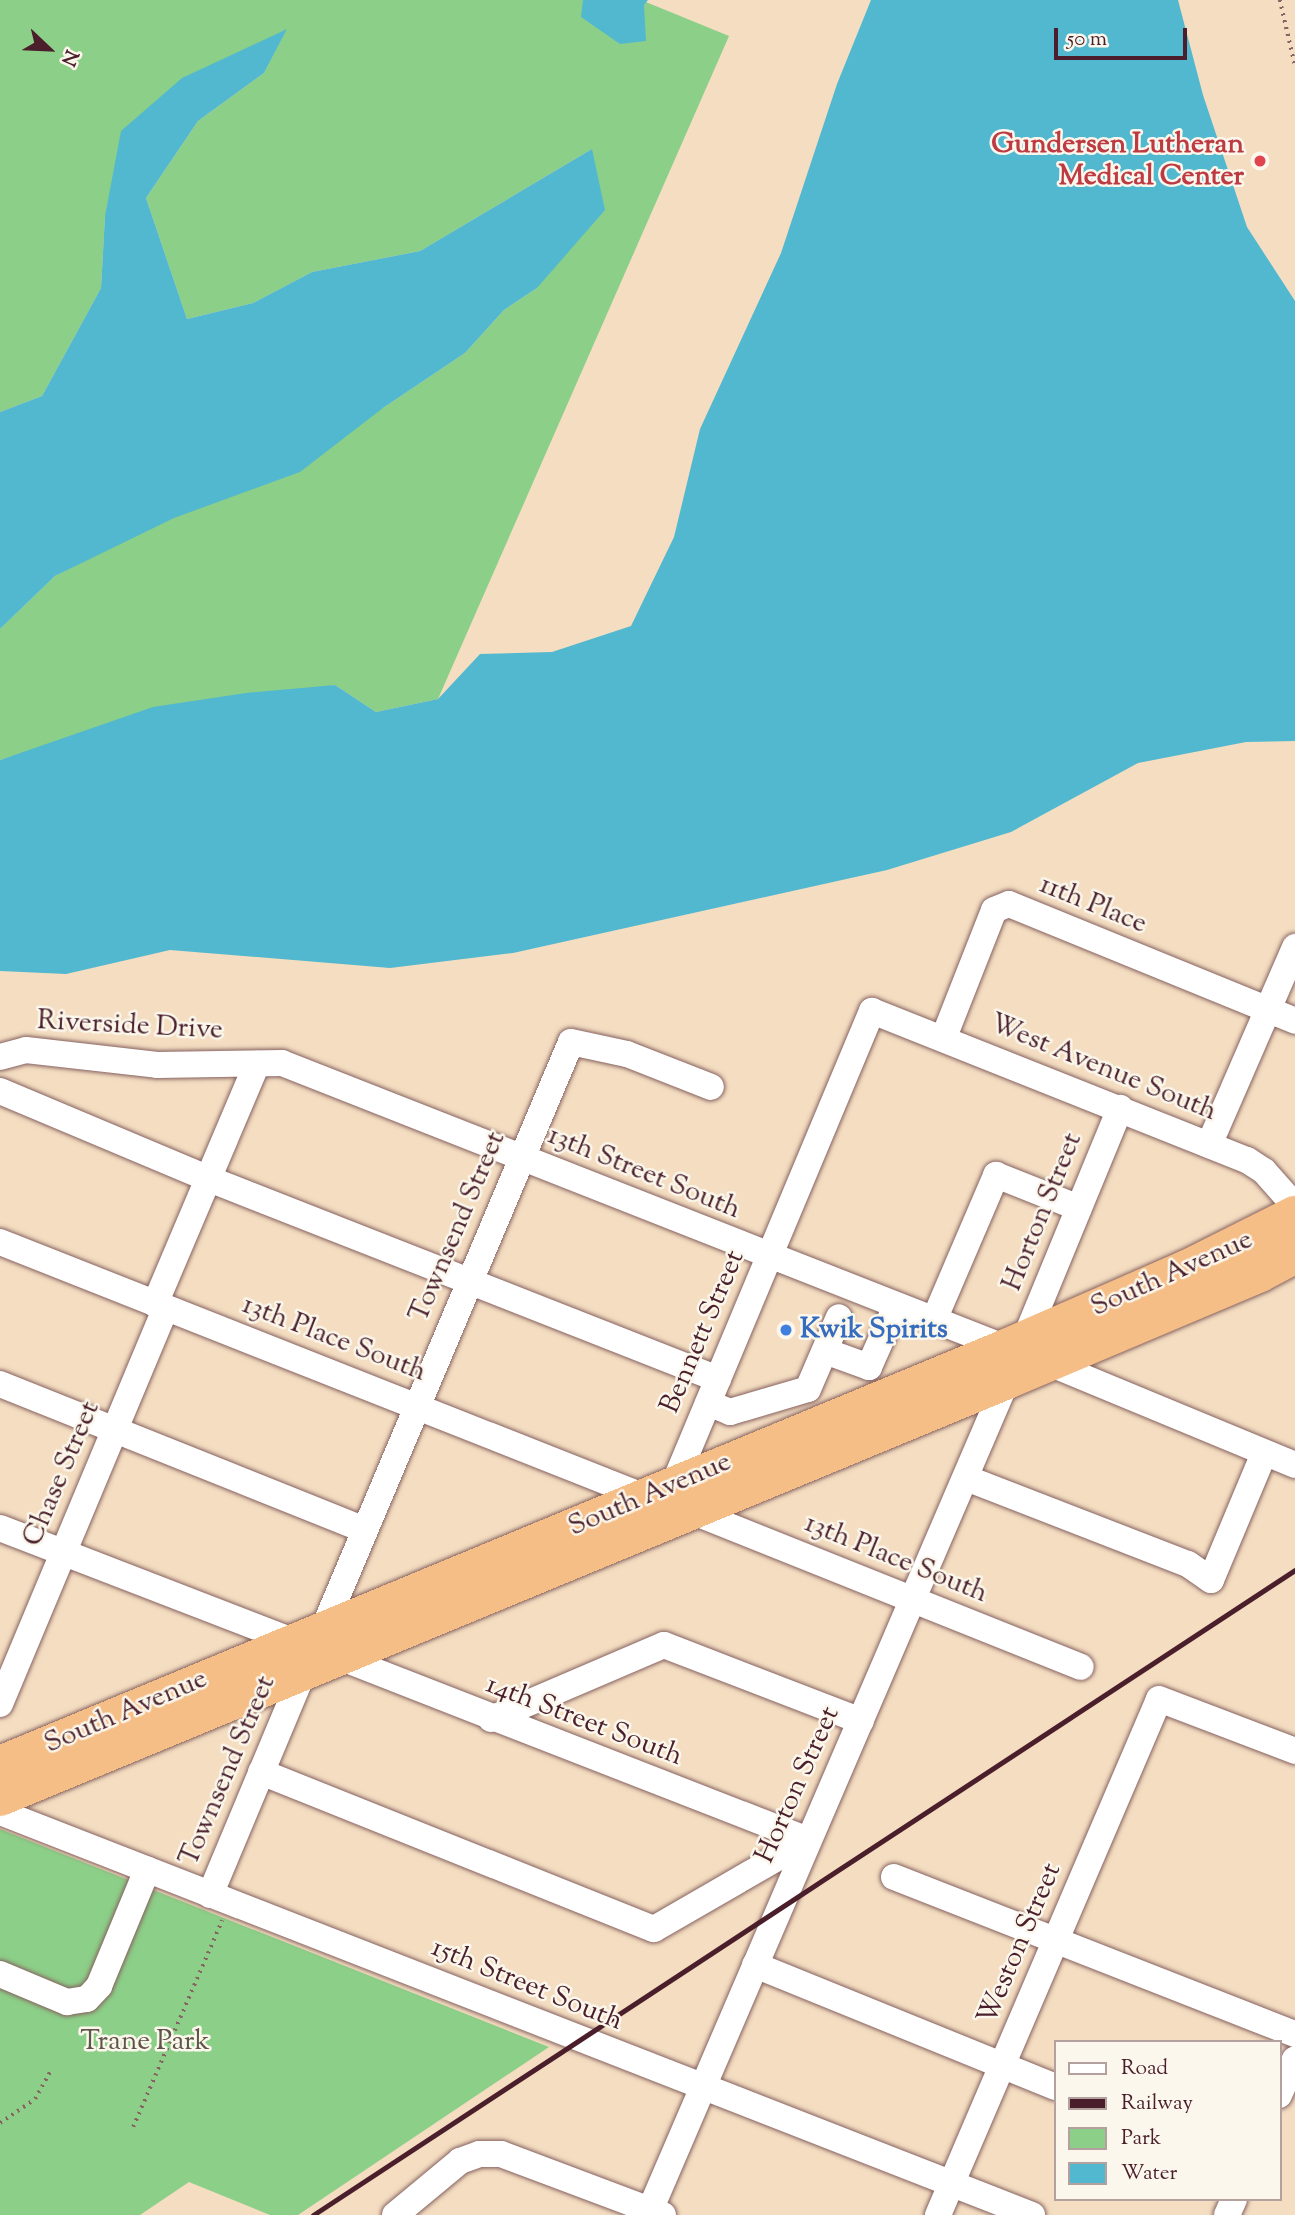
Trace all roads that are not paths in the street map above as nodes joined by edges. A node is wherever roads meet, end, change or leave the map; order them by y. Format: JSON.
{"nodes":[{"id":1,"x":1295,"y":947,"type":"edge"},
{"id":2,"x":1268,"y":1010,"type":"junction"},
{"id":3,"x":872,"y":1011,"type":"joint"},
{"id":4,"x":1295,"y":1021,"type":"edge"},
{"id":5,"x":944,"y":1037,"type":"junction"},
{"id":6,"x":0,"y":1057,"type":"edge"},
{"id":7,"x":257,"y":1063,"type":"junction"},
{"id":8,"x":711,"y":1087,"type":"dead end"},
{"id":9,"x":0,"y":1091,"type":"edge"},
{"id":10,"x":1120,"y":1108,"type":"junction"},
{"id":11,"x":1209,"y":1145,"type":"junction"},
{"id":12,"x":521,"y":1158,"type":"junction"},
{"id":13,"x":209,"y":1179,"type":"junction"},
{"id":14,"x":1295,"y":1206,"type":"edge"},
{"id":15,"x":1079,"y":1208,"type":"junction"},
{"id":16,"x":1295,"y":1215,"type":"edge"},
{"id":17,"x":0,"y":1242,"type":"edge"},
{"id":18,"x":1295,"y":1254,"type":"edge"},
{"id":19,"x":769,"y":1257,"type":"junction"},
{"id":20,"x":469,"y":1282,"type":"junction"},
{"id":21,"x":160,"y":1306,"type":"junction"},
{"id":22,"x":896,"y":1306,"type":"junction"},
{"id":23,"x":839,"y":1317,"type":"dead end"},
{"id":24,"x":934,"y":1320,"type":"junction"},
{"id":25,"x":825,"y":1351,"type":"junction"},
{"id":26,"x":1020,"y":1357,"type":"junction"},
{"id":27,"x":0,"y":1384,"type":"edge"},
{"id":28,"x":713,"y":1391,"type":"junction"},
{"id":29,"x":418,"y":1404,"type":"junction"},
{"id":30,"x":116,"y":1429,"type":"junction"},
{"id":31,"x":1264,"y":1453,"type":"junction"},
{"id":32,"x":1295,"y":1465,"type":"edge"},
{"id":33,"x":966,"y":1478,"type":"junction"},
{"id":34,"x":668,"y":1497,"type":"junction"},
{"id":35,"x":0,"y":1528,"type":"edge"},
{"id":36,"x":365,"y":1530,"type":"junction"},
{"id":37,"x":63,"y":1552,"type":"junction"},
{"id":38,"x":914,"y":1600,"type":"junction"},
{"id":39,"x":315,"y":1651,"type":"junction"},
{"id":40,"x":1081,"y":1667,"type":"dead end"},
{"id":41,"x":5,"y":1675,"type":"edge"},
{"id":42,"x":0,"y":1704,"type":"edge"},
{"id":43,"x":491,"y":1719,"type":"junction"},
{"id":44,"x":860,"y":1721,"type":"junction"},
{"id":45,"x":1295,"y":1751,"type":"edge"},
{"id":46,"x":0,"y":1765,"type":"edge"},
{"id":47,"x":261,"y":1772,"type":"junction"},
{"id":48,"x":0,"y":1797,"type":"edge"},
{"id":49,"x":0,"y":1812,"type":"edge"},
{"id":50,"x":807,"y":1840,"type":"junction"},
{"id":51,"x":147,"y":1870,"type":"junction"},
{"id":52,"x":894,"y":1877,"type":"dead end"},
{"id":53,"x":220,"y":1898,"type":"junction"},
{"id":54,"x":1054,"y":1943,"type":"junction"},
{"id":55,"x":755,"y":1965,"type":"junction"},
{"id":56,"x":0,"y":1973,"type":"edge"},
{"id":57,"x":1295,"y":2034,"type":"edge"},
{"id":58,"x":1295,"y":2059,"type":"edge"},
{"id":59,"x":1002,"y":2065,"type":"junction"},
{"id":60,"x":1054,"y":2087,"type":"edge"},
{"id":61,"x":702,"y":2088,"type":"junction"},
{"id":62,"x":1281,"y":2090,"type":"edge"},
{"id":63,"x":952,"y":2183,"type":"junction"},
{"id":64,"x":654,"y":2213,"type":"edge"},
{"id":65,"x":395,"y":2215,"type":"edge"},
{"id":66,"x":938,"y":2215,"type":"edge"},
{"id":67,"x":1032,"y":2215,"type":"edge"}],
"edges":[{"from":1,"to":2,"type":"street"},
{"from":2,"to":4,"type":"street","name":"11th Place"},
{"from":2,"to":5,"type":"street","name":"11th Place"},
{"from":2,"to":11,"type":"street"},
{"from":3,"to":5,"type":"street","name":"West Avenue South"},
{"from":3,"to":19,"type":"street","name":"Bennett Street"},
{"from":5,"to":10,"type":"street","name":"West Avenue South"},
{"from":6,"to":7,"type":"street","name":"Riverside Drive"},
{"from":7,"to":12,"type":"street","name":"13th Street South"},
{"from":7,"to":13,"type":"street","name":"Chase Street"},
{"from":8,"to":12,"type":"street","name":"Townsend Street"},
{"from":9,"to":13,"type":"street"},
{"from":10,"to":11,"type":"street","name":"West Avenue South"},
{"from":10,"to":15,"type":"street","name":"Horton Street"},
{"from":11,"to":14,"type":"street","name":"West Avenue South"},
{"from":12,"to":19,"type":"street","name":"13th Street South"},
{"from":12,"to":20,"type":"street","name":"Townsend Street"},
{"from":13,"to":20,"type":"street"},
{"from":13,"to":21,"type":"street","name":"Chase Street"},
{"from":15,"to":24,"type":"street"},
{"from":15,"to":26,"type":"street","name":"Horton Street"},
{"from":16,"to":26,"type":"highway","name":"South Avenue"},
{"from":17,"to":21,"type":"street","name":"13th Place South"},
{"from":18,"to":26,"type":"highway","name":"South Avenue"},
{"from":19,"to":22,"type":"street","name":"13th Street South"},
{"from":19,"to":28,"type":"street","name":"Bennett Street"},
{"from":20,"to":28,"type":"street"},
{"from":20,"to":29,"type":"street","name":"Townsend Street"},
{"from":21,"to":29,"type":"street","name":"13th Place South"},
{"from":21,"to":30,"type":"street","name":"Chase Street"},
{"from":22,"to":24,"type":"street","name":"13th Street South"},
{"from":22,"to":25,"type":"street"},
{"from":23,"to":25,"type":"street"},
{"from":24,"to":26,"type":"street","name":"13th Street South"},
{"from":25,"to":28,"type":"street"},
{"from":26,"to":31,"type":"street","name":"13th Street South"},
{"from":26,"to":33,"type":"street","name":"Horton Street"},
{"from":26,"to":34,"type":"highway","name":"South Avenue"},
{"from":27,"to":30,"type":"street"},
{"from":28,"to":34,"type":"street","name":"Bennett Street"},
{"from":29,"to":34,"type":"street","name":"13th Place South"},
{"from":29,"to":36,"type":"street","name":"Townsend Street"},
{"from":30,"to":36,"type":"street"},
{"from":30,"to":37,"type":"street","name":"Chase Street"},
{"from":31,"to":32,"type":"street","name":"13th Street South"},
{"from":31,"to":33,"type":"street"},
{"from":33,"to":38,"type":"street","name":"Horton Street"},
{"from":34,"to":38,"type":"street","name":"13th Place South"},
{"from":34,"to":39,"type":"highway","name":"South Avenue"},
{"from":35,"to":37,"type":"street","name":"14th Street South"},
{"from":36,"to":39,"type":"street","name":"Townsend Street"},
{"from":37,"to":39,"type":"street","name":"14th Street South"},
{"from":37,"to":41,"type":"street","name":"Chase Street"},
{"from":38,"to":40,"type":"street","name":"13th Place South"},
{"from":38,"to":44,"type":"street","name":"Horton Street"},
{"from":39,"to":43,"type":"street","name":"14th Street South"},
{"from":39,"to":46,"type":"highway","name":"South Avenue"},
{"from":39,"to":47,"type":"street","name":"Townsend Street"},
{"from":39,"to":48,"type":"highway","name":"South Avenue"},
{"from":41,"to":42,"type":"street","name":"Chase Street"},
{"from":43,"to":44,"type":"street"},
{"from":43,"to":50,"type":"street","name":"14th Street South"},
{"from":44,"to":50,"type":"street","name":"Horton Street"},
{"from":45,"to":54,"type":"street","name":"Weston Street"},
{"from":47,"to":50,"type":"street"},
{"from":47,"to":53,"type":"street","name":"Townsend Street"},
{"from":49,"to":51,"type":"street","name":"15th Street South"},
{"from":50,"to":55,"type":"street","name":"Horton Street"},
{"from":51,"to":53,"type":"street","name":"15th Street South"},
{"from":51,"to":56,"type":"street"},
{"from":52,"to":54,"type":"street"},
{"from":53,"to":61,"type":"street","name":"15th Street South"},
{"from":54,"to":57,"type":"street"},
{"from":54,"to":59,"type":"street","name":"Weston Street"},
{"from":55,"to":59,"type":"street"},
{"from":55,"to":61,"type":"street","name":"Horton Street"},
{"from":58,"to":62,"type":"street"},
{"from":59,"to":60,"type":"street"},
{"from":59,"to":63,"type":"street","name":"Weston Street"},
{"from":61,"to":63,"type":"street","name":"15th Street South"},
{"from":61,"to":64,"type":"street","name":"Horton Street"},
{"from":63,"to":66,"type":"street","name":"Weston Street"},
{"from":63,"to":67,"type":"street","name":"15th Street South"},
{"from":64,"to":65,"type":"street"}]}
